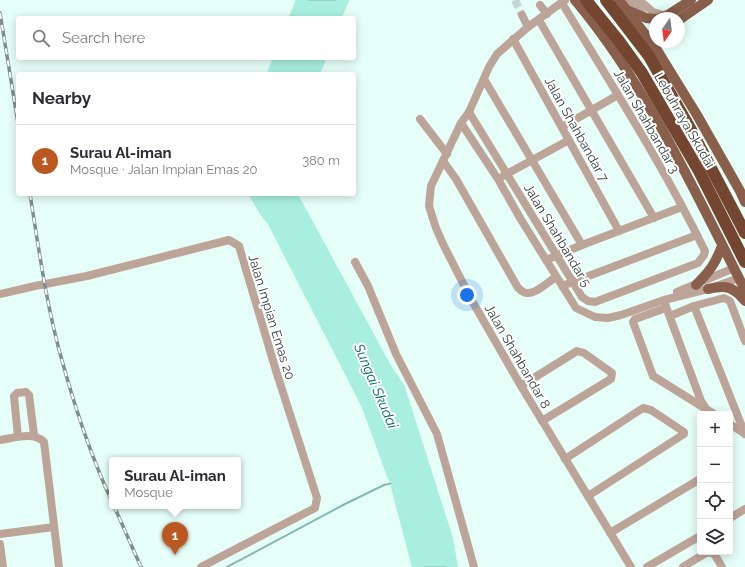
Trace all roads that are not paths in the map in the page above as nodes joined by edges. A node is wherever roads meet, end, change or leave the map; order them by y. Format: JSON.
{"nodes":[{"id":1,"x":575,"y":0,"type":"edge"},
{"id":2,"x":606,"y":0,"type":"edge"},
{"id":3,"x":619,"y":0,"type":"edge"},
{"id":4,"x":630,"y":0,"type":"edge"},
{"id":5,"x":639,"y":0,"type":"edge"},
{"id":6,"x":691,"y":0,"type":"edge"},
{"id":7,"x":700,"y":0,"type":"edge"},
{"id":8,"x":708,"y":0,"type":"edge"},
{"id":9,"x":564,"y":1,"type":"edge"},
{"id":10,"x":590,"y":4,"type":"edge"},
{"id":11,"x":540,"y":5,"type":"dead end"},
{"id":12,"x":627,"y":10,"type":"junction"},
{"id":13,"x":653,"y":12,"type":"edge"},
{"id":14,"x":673,"y":12,"type":"edge"},
{"id":15,"x":676,"y":12,"type":"edge"},
{"id":16,"x":547,"y":14,"type":"junction"},
{"id":17,"x":522,"y":15,"type":"tunnel mouth"},
{"id":18,"x":685,"y":16,"type":"edge"},
{"id":19,"x":649,"y":17,"type":"edge"},
{"id":20,"x":649,"y":18,"type":"edge"},
{"id":21,"x":539,"y":20,"type":"junction"},
{"id":22,"x":528,"y":27,"type":"junction"},
{"id":23,"x":649,"y":36,"type":"edge"},
{"id":24,"x":513,"y":40,"type":"junction"},
{"id":25,"x":659,"y":48,"type":"edge"},
{"id":26,"x":484,"y":79,"type":"junction"},
{"id":27,"x":618,"y":95,"type":"junction"},
{"id":28,"x":592,"y":111,"type":"junction"},
{"id":29,"x":469,"y":112,"type":"junction"},
{"id":30,"x":420,"y":119,"type":"dead end"},
{"id":31,"x":462,"y":123,"type":"junction"},
{"id":32,"x":562,"y":127,"type":"junction"},
{"id":33,"x":569,"y":140,"type":"junction"},
{"id":34,"x":445,"y":158,"type":"junction"},
{"id":35,"x":532,"y":160,"type":"junction"},
{"id":36,"x":507,"y":174,"type":"junction"},
{"id":37,"x":498,"y":179,"type":"junction"},
{"id":38,"x":740,"y":191,"type":"junction"},
{"id":39,"x":699,"y":200,"type":"junction"},
{"id":40,"x":745,"y":202,"type":"edge"},
{"id":41,"x":682,"y":207,"type":"junction"},
{"id":42,"x":654,"y":218,"type":"junction"},
{"id":43,"x":619,"y":231,"type":"junction"},
{"id":44,"x":745,"y":233,"type":"edge"},
{"id":45,"x":697,"y":235,"type":"junction"},
{"id":46,"x":582,"y":245,"type":"junction"},
{"id":47,"x":722,"y":246,"type":"junction"},
{"id":48,"x":556,"y":255,"type":"junction"},
{"id":49,"x":704,"y":255,"type":"joint"},
{"id":50,"x":546,"y":260,"type":"junction"},
{"id":51,"x":355,"y":262,"type":"dead end"},
{"id":52,"x":745,"y":263,"type":"edge"},
{"id":53,"x":734,"y":268,"type":"junction"},
{"id":54,"x":556,"y":277,"type":"junction"},
{"id":55,"x":742,"y":277,"type":"edge"},
{"id":56,"x":573,"y":282,"type":"junction"},
{"id":57,"x":696,"y":285,"type":"junction"},
{"id":58,"x":562,"y":286,"type":"junction"},
{"id":59,"x":708,"y":288,"type":"junction"},
{"id":60,"x":745,"y":290,"type":"edge"},
{"id":61,"x":0,"y":294,"type":"edge"},
{"id":62,"x":745,"y":301,"type":"edge"},
{"id":63,"x":694,"y":306,"type":"junction"},
{"id":64,"x":667,"y":308,"type":"junction"},
{"id":65,"x":745,"y":341,"type":"edge"},
{"id":66,"x":521,"y":386,"type":"junction"},
{"id":67,"x":706,"y":409,"type":"junction"},
{"id":68,"x":709,"y":411,"type":"edge"},
{"id":69,"x":542,"y":421,"type":"junction"},
{"id":70,"x":733,"y":426,"type":"edge"},
{"id":71,"x":745,"y":434,"type":"edge"},
{"id":72,"x":34,"y":435,"type":"junction"},
{"id":73,"x":18,"y":437,"type":"junction"},
{"id":74,"x":0,"y":440,"type":"edge"},
{"id":75,"x":565,"y":459,"type":"junction"},
{"id":76,"x":697,"y":481,"type":"edge"},
{"id":77,"x":588,"y":496,"type":"junction"},
{"id":78,"x":745,"y":509,"type":"edge"},
{"id":79,"x":733,"y":516,"type":"edge"},
{"id":80,"x":54,"y":527,"type":"junction"},
{"id":81,"x":610,"y":533,"type":"junction"},
{"id":82,"x":0,"y":534,"type":"edge"},
{"id":83,"x":697,"y":538,"type":"edge"},
{"id":84,"x":0,"y":544,"type":"edge"},
{"id":85,"x":3,"y":567,"type":"edge"},
{"id":86,"x":59,"y":567,"type":"edge"},
{"id":87,"x":201,"y":567,"type":"edge"},
{"id":88,"x":474,"y":567,"type":"edge"},
{"id":89,"x":631,"y":567,"type":"edge"},
{"id":90,"x":648,"y":567,"type":"edge"},
{"id":91,"x":684,"y":567,"type":"edge"},
{"id":92,"x":722,"y":567,"type":"edge"}],
"edges":[{"from":1,"to":39,"type":"main road"},
{"from":2,"to":44,"type":"highway","name":"Lebuhraya Skudai","bridge":true},
{"from":3,"to":12,"type":"main road"},
{"from":4,"to":19,"type":"street"},
{"from":5,"to":13,"type":"street"},
{"from":6,"to":14,"type":"main road"},
{"from":7,"to":15,"type":"main road"},
{"from":8,"to":18,"type":"main road"},
{"from":9,"to":16,"type":"street","name":"Jalan Shahbandar 8"},
{"from":9,"to":27,"type":"street","name":"Jalan Shahbandar 3"},
{"from":10,"to":52,"type":"highway","name":"Lebuhraya Skudai","bridge":true},
{"from":11,"to":16,"type":"street"},
{"from":12,"to":20,"type":"main road"},
{"from":12,"to":23,"type":"main road"},
{"from":16,"to":21,"type":"street","name":"Jalan Shahbandar 8"},
{"from":17,"to":22,"type":"street"},
{"from":21,"to":22,"type":"street","name":"Jalan Shahbandar 8"},
{"from":21,"to":28,"type":"street"},
{"from":22,"to":24,"type":"street","name":"Jalan Shahbandar 8"},
{"from":24,"to":26,"type":"street","name":"Jalan Shahbandar 8"},
{"from":24,"to":32,"type":"street","name":"Jalan Shahbandar 7"},
{"from":25,"to":38,"type":"main road"},
{"from":26,"to":29,"type":"street","name":"Jalan Shahbandar 8"},
{"from":26,"to":35,"type":"street"},
{"from":27,"to":28,"type":"street"},
{"from":27,"to":41,"type":"street","name":"Jalan Shahbandar 3"},
{"from":28,"to":32,"type":"street"},
{"from":28,"to":42,"type":"street"},
{"from":29,"to":31,"type":"street","name":"Jalan Shahbandar 8"},
{"from":29,"to":36,"type":"street","name":"Jalan Shahbandar 5"},
{"from":30,"to":34,"type":"street"},
{"from":31,"to":34,"type":"street","name":"Jalan Shahbandar 8"},
{"from":31,"to":37,"type":"street"},
{"from":32,"to":33,"type":"street","name":"Jalan Shahbandar 7"},
{"from":33,"to":35,"type":"street"},
{"from":33,"to":43,"type":"street","name":"Jalan Shahbandar 7"},
{"from":34,"to":54,"type":"street"},
{"from":34,"to":66,"type":"street","name":"Jalan Shahbandar 8"},
{"from":35,"to":36,"type":"street"},
{"from":35,"to":46,"type":"street"},
{"from":36,"to":37,"type":"street"},
{"from":36,"to":48,"type":"street","name":"Jalan Shahbandar 5"},
{"from":37,"to":50,"type":"street"},
{"from":38,"to":39,"type":"main road"},
{"from":38,"to":40,"type":"main road"},
{"from":39,"to":47,"type":"main road"},
{"from":41,"to":42,"type":"street"},
{"from":41,"to":45,"type":"street","name":"Jalan Shahbandar 3"},
{"from":42,"to":43,"type":"street"},
{"from":43,"to":46,"type":"street"},
{"from":45,"to":49,"type":"street","name":"Jalan Shahbandar 3"},
{"from":45,"to":56,"type":"street"},
{"from":46,"to":48,"type":"street"},
{"from":47,"to":53,"type":"main road"},
{"from":47,"to":57,"type":"main road"},
{"from":48,"to":50,"type":"street"},
{"from":48,"to":56,"type":"street","name":"Jalan Shahbandar 5"},
{"from":49,"to":56,"type":"street","name":"Jalan Shahbandar 5"},
{"from":50,"to":54,"type":"street"},
{"from":51,"to":88,"type":"street"},
{"from":52,"to":53,"type":"main road"},
{"from":53,"to":55,"type":"main road"},
{"from":53,"to":57,"type":"street"},
{"from":54,"to":58,"type":"street"},
{"from":55,"to":59,"type":"street"},
{"from":55,"to":60,"type":"main road"},
{"from":56,"to":58,"type":"street"},
{"from":57,"to":64,"type":"street"},
{"from":58,"to":64,"type":"street"},
{"from":59,"to":62,"type":"main road"},
{"from":59,"to":64,"type":"street"},
{"from":61,"to":87,"type":"street","name":"Jalan Impian Emas 20"},
{"from":63,"to":64,"type":"street"},
{"from":63,"to":65,"type":"street"},
{"from":63,"to":71,"type":"street"},
{"from":64,"to":67,"type":"street"},
{"from":64,"to":67,"type":"street"},
{"from":66,"to":69,"type":"street","name":"Jalan Shahbandar 8"},
{"from":66,"to":69,"type":"street"},
{"from":67,"to":68,"type":"street"},
{"from":69,"to":75,"type":"street","name":"Jalan Shahbandar 8"},
{"from":70,"to":71,"type":"street"},
{"from":72,"to":73,"type":"street"},
{"from":72,"to":73,"type":"street"},
{"from":72,"to":80,"type":"street"},
{"from":73,"to":74,"type":"street"},
{"from":75,"to":77,"type":"street","name":"Jalan Shahbandar 8"},
{"from":75,"to":77,"type":"street"},
{"from":76,"to":81,"type":"street"},
{"from":77,"to":81,"type":"street","name":"Jalan Shahbandar 8"},
{"from":78,"to":79,"type":"street"},
{"from":80,"to":82,"type":"street"},
{"from":80,"to":86,"type":"street"},
{"from":81,"to":89,"type":"street","name":"Jalan Shahbandar 8"},
{"from":83,"to":90,"type":"street"},
{"from":84,"to":85,"type":"street"},
{"from":91,"to":92,"type":"street"}]}
